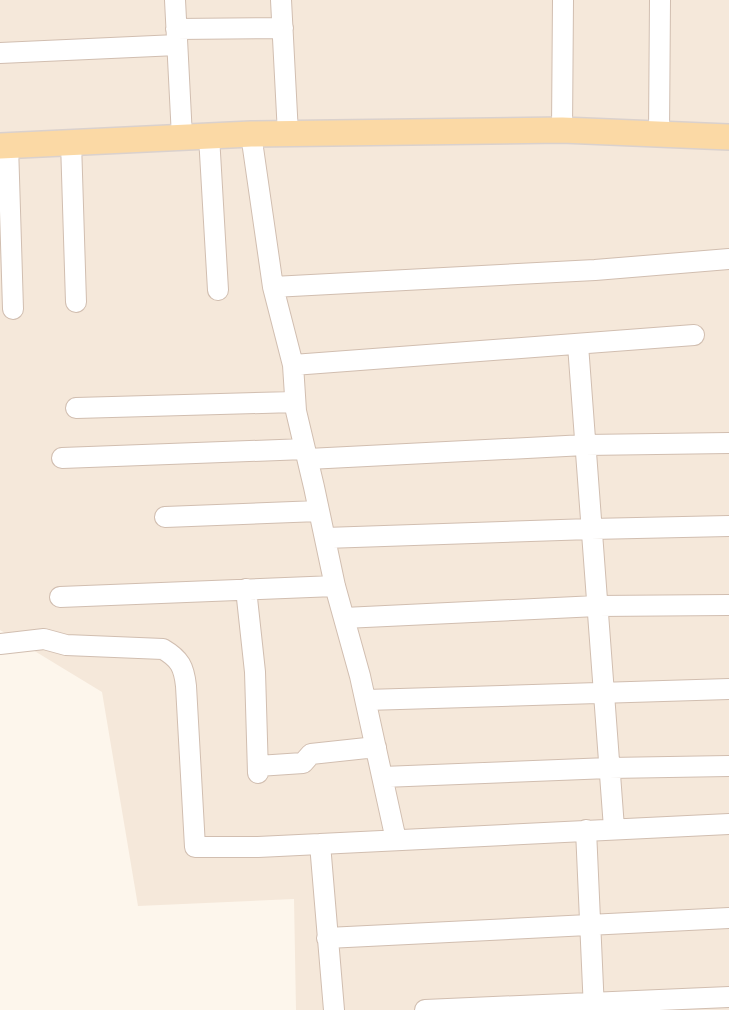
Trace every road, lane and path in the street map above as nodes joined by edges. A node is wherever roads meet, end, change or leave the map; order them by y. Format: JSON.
{"nodes":[{"id":1,"x":175,"y":0,"type":"edge"},
{"id":2,"x":281,"y":0,"type":"edge"},
{"id":3,"x":563,"y":0,"type":"edge"},
{"id":4,"x":660,"y":0,"type":"edge"},
{"id":5,"x":283,"y":28,"type":"junction"},
{"id":6,"x":177,"y":37,"type":"junction"},
{"id":7,"x":0,"y":52,"type":"edge"},
{"id":8,"x":562,"y":130,"type":"junction"},
{"id":9,"x":251,"y":134,"type":"junction"},
{"id":10,"x":288,"y":134,"type":"junction"},
{"id":11,"x":659,"y":134,"type":"junction"},
{"id":12,"x":209,"y":136,"type":"junction"},
{"id":13,"x":182,"y":137,"type":"junction"},
{"id":14,"x":729,"y":137,"type":"edge"},
{"id":15,"x":71,"y":142,"type":"junction"},
{"id":16,"x":4,"y":145,"type":"edge"},
{"id":17,"x":729,"y":259,"type":"edge"},
{"id":18,"x":273,"y":287,"type":"junction"},
{"id":19,"x":218,"y":290,"type":"dead end"},
{"id":20,"x":76,"y":302,"type":"dead end"},
{"id":21,"x":13,"y":309,"type":"dead end"},
{"id":22,"x":694,"y":335,"type":"dead end"},
{"id":23,"x":578,"y":345,"type":"junction"},
{"id":24,"x":293,"y":365,"type":"junction"},
{"id":25,"x":295,"y":402,"type":"junction"},
{"id":26,"x":76,"y":408,"type":"dead end"},
{"id":27,"x":729,"y":443,"type":"edge"},
{"id":28,"x":585,"y":444,"type":"junction"},
{"id":29,"x":306,"y":454,"type":"junction"},
{"id":30,"x":62,"y":458,"type":"dead end"},
{"id":31,"x":319,"y":511,"type":"junction"},
{"id":32,"x":165,"y":517,"type":"dead end"},
{"id":33,"x":729,"y":526,"type":"edge"},
{"id":34,"x":591,"y":528,"type":"junction"},
{"id":35,"x":325,"y":538,"type":"junction"},
{"id":36,"x":334,"y":586,"type":"junction"},
{"id":37,"x":246,"y":589,"type":"junction"},
{"id":38,"x":60,"y":596,"type":"dead end"},
{"id":39,"x":597,"y":606,"type":"junction"},
{"id":40,"x":729,"y":606,"type":"edge"},
{"id":41,"x":344,"y":618,"type":"junction"},
{"id":42,"x":0,"y":644,"type":"edge"},
{"id":43,"x":729,"y":689,"type":"edge"},
{"id":44,"x":604,"y":694,"type":"junction"},
{"id":45,"x":366,"y":700,"type":"junction"},
{"id":46,"x":376,"y":747,"type":"junction"},
{"id":47,"x":729,"y":766,"type":"edge"},
{"id":48,"x":609,"y":768,"type":"junction"},
{"id":49,"x":383,"y":777,"type":"junction"},
{"id":50,"x":729,"y":824,"type":"edge"},
{"id":51,"x":614,"y":828,"type":"junction"},
{"id":52,"x":586,"y":830,"type":"junction"},
{"id":53,"x":396,"y":840,"type":"junction"},
{"id":54,"x":320,"y":844,"type":"junction"},
{"id":55,"x":729,"y":918,"type":"edge"},
{"id":56,"x":590,"y":925,"type":"junction"},
{"id":57,"x":327,"y":938,"type":"junction"},
{"id":58,"x":729,"y":997,"type":"edge"},
{"id":59,"x":594,"y":1006,"type":"edge"},
{"id":60,"x":334,"y":1010,"type":"edge"},
{"id":61,"x":425,"y":1010,"type":"edge"}],
"edges":[{"from":1,"to":6,"type":"street"},
{"from":2,"to":5,"type":"street"},
{"from":3,"to":8,"type":"street"},
{"from":4,"to":11,"type":"street"},
{"from":5,"to":6,"type":"street"},
{"from":5,"to":10,"type":"street"},
{"from":6,"to":7,"type":"street"},
{"from":6,"to":13,"type":"street"},
{"from":8,"to":10,"type":"main road"},
{"from":8,"to":11,"type":"main road"},
{"from":9,"to":10,"type":"main road"},
{"from":9,"to":12,"type":"main road"},
{"from":9,"to":18,"type":"street"},
{"from":11,"to":14,"type":"main road"},
{"from":12,"to":13,"type":"main road"},
{"from":12,"to":19,"type":"street"},
{"from":13,"to":15,"type":"main road"},
{"from":15,"to":16,"type":"main road"},
{"from":15,"to":20,"type":"street"},
{"from":16,"to":21,"type":"street"},
{"from":17,"to":18,"type":"street"},
{"from":18,"to":24,"type":"street"},
{"from":22,"to":23,"type":"street"},
{"from":23,"to":24,"type":"street"},
{"from":23,"to":28,"type":"street"},
{"from":24,"to":25,"type":"street"},
{"from":25,"to":26,"type":"street"},
{"from":25,"to":29,"type":"street"},
{"from":27,"to":28,"type":"street"},
{"from":28,"to":29,"type":"street"},
{"from":28,"to":34,"type":"street"},
{"from":29,"to":30,"type":"street"},
{"from":29,"to":31,"type":"street"},
{"from":31,"to":32,"type":"street"},
{"from":31,"to":35,"type":"street"},
{"from":33,"to":34,"type":"street"},
{"from":34,"to":35,"type":"street"},
{"from":34,"to":39,"type":"street"},
{"from":35,"to":36,"type":"street"},
{"from":36,"to":37,"type":"street"},
{"from":36,"to":41,"type":"street"},
{"from":37,"to":38,"type":"street"},
{"from":37,"to":46,"type":"street"},
{"from":39,"to":40,"type":"street"},
{"from":39,"to":41,"type":"street"},
{"from":39,"to":44,"type":"street"},
{"from":41,"to":45,"type":"street"},
{"from":42,"to":54,"type":"street"},
{"from":43,"to":44,"type":"street"},
{"from":44,"to":45,"type":"street"},
{"from":44,"to":48,"type":"street"},
{"from":45,"to":46,"type":"street"},
{"from":46,"to":49,"type":"street"},
{"from":47,"to":48,"type":"street"},
{"from":48,"to":49,"type":"street"},
{"from":48,"to":51,"type":"street"},
{"from":49,"to":53,"type":"street"},
{"from":50,"to":51,"type":"street"},
{"from":51,"to":52,"type":"street"},
{"from":52,"to":53,"type":"street"},
{"from":52,"to":56,"type":"street"},
{"from":53,"to":54,"type":"street"},
{"from":54,"to":57,"type":"street"},
{"from":55,"to":56,"type":"street"},
{"from":56,"to":57,"type":"street"},
{"from":56,"to":59,"type":"street"},
{"from":57,"to":60,"type":"street"},
{"from":58,"to":59,"type":"street"},
{"from":59,"to":61,"type":"street"}]}
